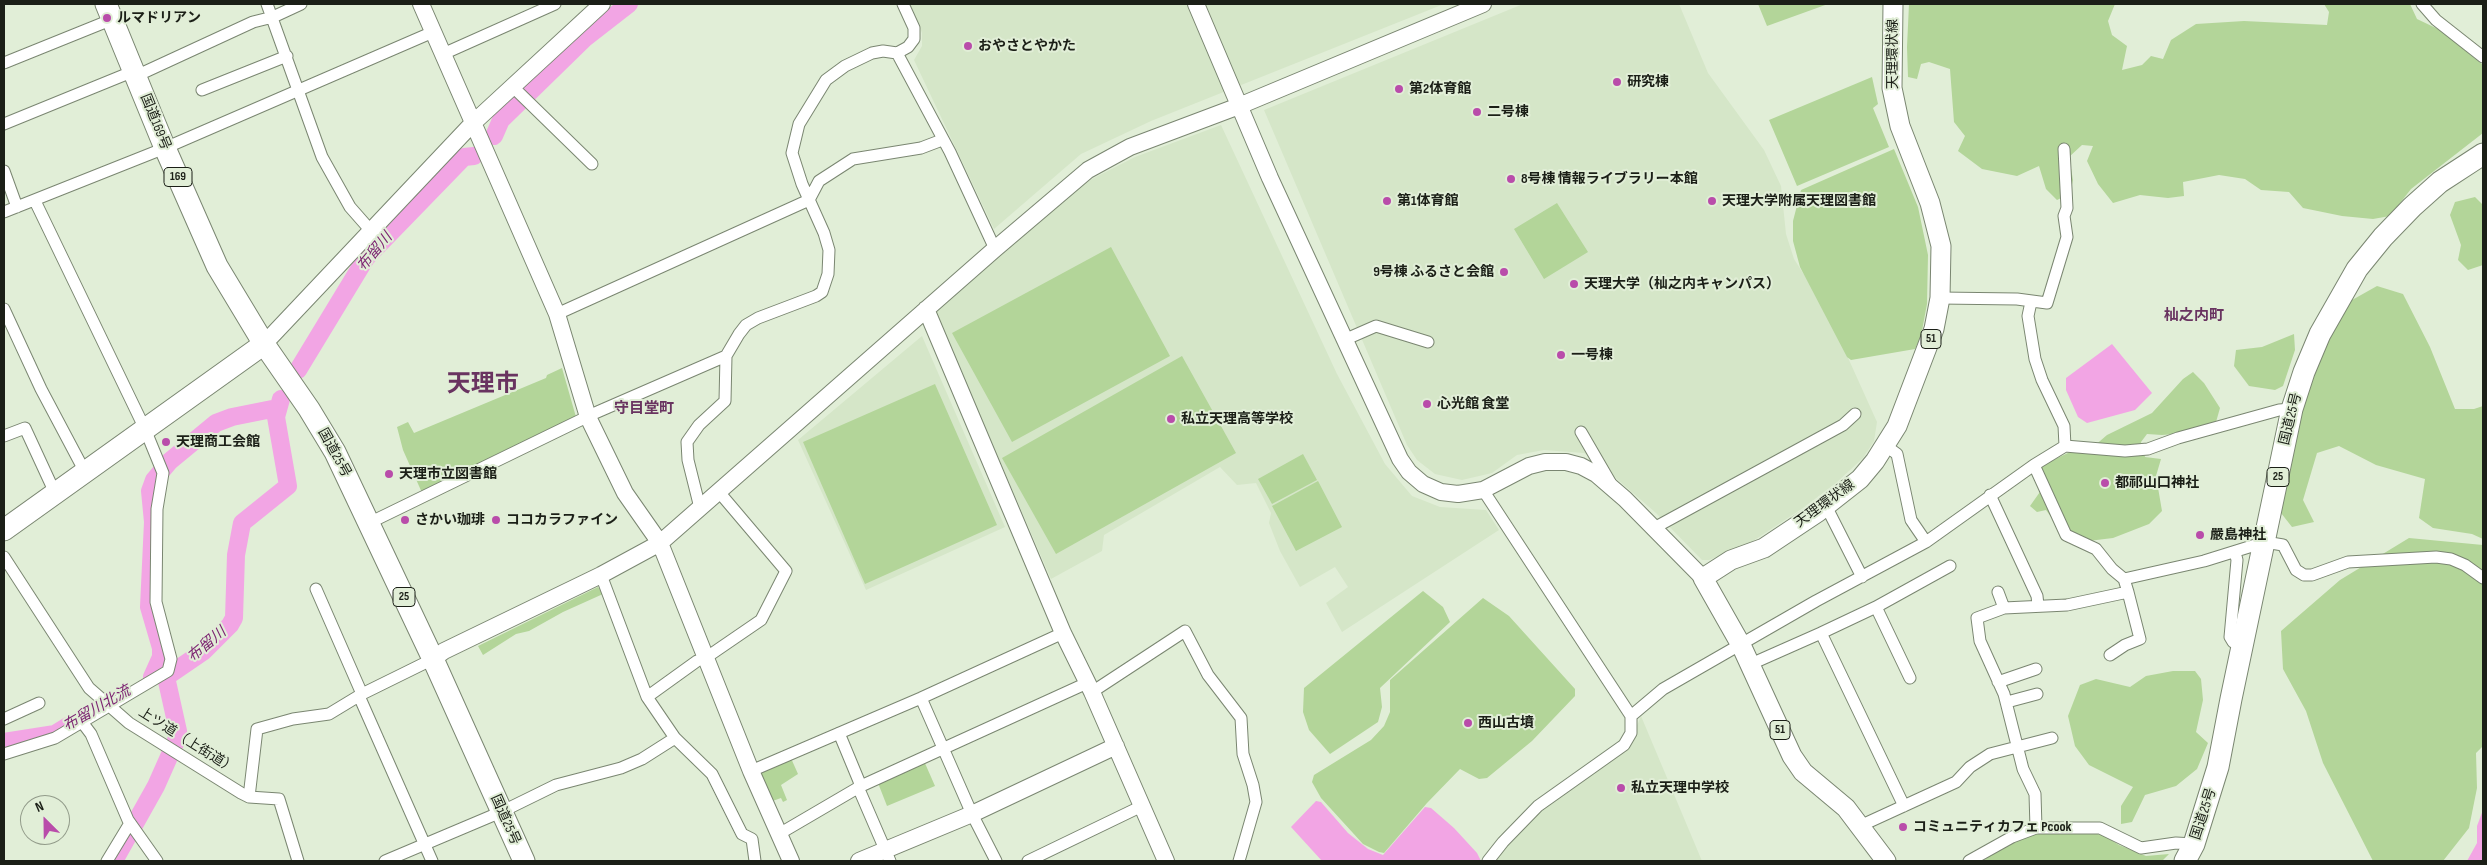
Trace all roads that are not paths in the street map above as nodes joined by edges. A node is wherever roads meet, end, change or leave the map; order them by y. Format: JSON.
{"nodes":[{"id":1,"x":267,"y":4,"type":"edge"},
{"id":2,"x":301,"y":4,"type":"edge"},
{"id":3,"x":421,"y":4,"type":"edge"},
{"id":4,"x":555,"y":4,"type":"edge"},
{"id":5,"x":602,"y":4,"type":"edge"},
{"id":6,"x":903,"y":4,"type":"edge"},
{"id":7,"x":1196,"y":4,"type":"edge"},
{"id":8,"x":1483,"y":4,"type":"edge"},
{"id":9,"x":1893,"y":4,"type":"edge"},
{"id":10,"x":2422,"y":4,"type":"edge"},
{"id":11,"x":109,"y":12,"type":"edge"},
{"id":12,"x":273,"y":17,"type":"junction"},
{"id":13,"x":434,"y":32,"type":"junction"},
{"id":14,"x":898,"y":53,"type":"junction"},
{"id":15,"x":443,"y":54,"type":"junction"},
{"id":16,"x":287,"y":56,"type":"junction"},
{"id":17,"x":2483,"y":57,"type":"edge"},
{"id":18,"x":4,"y":63,"type":"edge"},
{"id":19,"x":135,"y":74,"type":"junction"},
{"id":20,"x":299,"y":88,"type":"junction"},
{"id":21,"x":202,"y":90,"type":"dead end"},
{"id":22,"x":515,"y":90,"type":"junction"},
{"id":23,"x":1239,"y":106,"type":"junction"},
{"id":24,"x":4,"y":124,"type":"edge"},
{"id":25,"x":472,"y":124,"type":"junction"},
{"id":26,"x":942,"y":140,"type":"junction"},
{"id":27,"x":165,"y":148,"type":"junction"},
{"id":28,"x":2064,"y":149,"type":"dead end"},
{"id":29,"x":2483,"y":154,"type":"edge"},
{"id":30,"x":592,"y":164,"type":"dead end"},
{"id":31,"x":4,"y":172,"type":"edge"},
{"id":32,"x":35,"y":200,"type":"junction"},
{"id":33,"x":809,"y":200,"type":"junction"},
{"id":34,"x":17,"y":207,"type":"junction"},
{"id":35,"x":4,"y":212,"type":"edge"},
{"id":36,"x":372,"y":232,"type":"junction"},
{"id":37,"x":995,"y":248,"type":"junction"},
{"id":38,"x":1940,"y":298,"type":"junction"},
{"id":39,"x":2031,"y":302,"type":"junction"},
{"id":40,"x":4,"y":309,"type":"edge"},
{"id":41,"x":926,"y":309,"type":"junction"},
{"id":42,"x":557,"y":314,"type":"junction"},
{"id":43,"x":8,"y":333,"type":"edge"},
{"id":44,"x":1344,"y":340,"type":"junction"},
{"id":45,"x":1428,"y":342,"type":"dead end"},
{"id":46,"x":264,"y":344,"type":"junction"},
{"id":47,"x":726,"y":356,"type":"junction"},
{"id":48,"x":2292,"y":410,"type":"junction"},
{"id":49,"x":1855,"y":414,"type":"dead end"},
{"id":50,"x":588,"y":418,"type":"junction"},
{"id":51,"x":145,"y":429,"type":"junction"},
{"id":52,"x":1581,"y":432,"type":"dead end"},
{"id":53,"x":4,"y":436,"type":"edge"},
{"id":54,"x":1886,"y":446,"type":"junction"},
{"id":55,"x":2065,"y":446,"type":"junction"},
{"id":56,"x":2034,"y":465,"type":"junction"},
{"id":57,"x":85,"y":472,"type":"junction"},
{"id":58,"x":1483,"y":490,"type":"junction"},
{"id":59,"x":1615,"y":490,"type":"junction"},
{"id":60,"x":719,"y":492,"type":"junction"},
{"id":61,"x":55,"y":493,"type":"junction"},
{"id":62,"x":1990,"y":496,"type":"junction"},
{"id":63,"x":1826,"y":506,"type":"junction"},
{"id":64,"x":700,"y":508,"type":"junction"},
{"id":65,"x":369,"y":523,"type":"junction"},
{"id":66,"x":1654,"y":528,"type":"junction"},
{"id":67,"x":4,"y":530,"type":"edge"},
{"id":68,"x":1926,"y":542,"type":"junction"},
{"id":69,"x":2265,"y":542,"type":"junction"},
{"id":70,"x":660,"y":543,"type":"junction"},
{"id":71,"x":2235,"y":552,"type":"junction"},
{"id":72,"x":4,"y":558,"type":"edge"},
{"id":73,"x":1950,"y":566,"type":"dead end"},
{"id":74,"x":601,"y":575,"type":"junction"},
{"id":75,"x":1862,"y":576,"type":"junction"},
{"id":76,"x":1703,"y":578,"type":"junction"},
{"id":77,"x":2483,"y":578,"type":"edge"},
{"id":78,"x":2124,"y":579,"type":"junction"},
{"id":79,"x":316,"y":589,"type":"dead end"},
{"id":80,"x":1998,"y":592,"type":"dead end"},
{"id":81,"x":2128,"y":592,"type":"junction"},
{"id":82,"x":2038,"y":606,"type":"junction"},
{"id":83,"x":1876,"y":607,"type":"junction"},
{"id":84,"x":2004,"y":608,"type":"junction"},
{"id":85,"x":1063,"y":633,"type":"junction"},
{"id":86,"x":1821,"y":633,"type":"junction"},
{"id":87,"x":1741,"y":645,"type":"junction"},
{"id":88,"x":2242,"y":645,"type":"junction"},
{"id":89,"x":2110,"y":655,"type":"dead end"},
{"id":90,"x":707,"y":657,"type":"junction"},
{"id":91,"x":433,"y":659,"type":"junction"},
{"id":92,"x":1750,"y":664,"type":"junction"},
{"id":93,"x":2036,"y":669,"type":"dead end"},
{"id":94,"x":1910,"y":678,"type":"dead end"},
{"id":95,"x":1998,"y":682,"type":"junction"},
{"id":96,"x":1090,"y":687,"type":"junction"},
{"id":97,"x":2038,"y":694,"type":"dead end"},
{"id":98,"x":361,"y":695,"type":"junction"},
{"id":99,"x":647,"y":697,"type":"junction"},
{"id":100,"x":921,"y":698,"type":"junction"},
{"id":101,"x":2007,"y":702,"type":"junction"},
{"id":102,"x":39,"y":703,"type":"dead end"},
{"id":103,"x":108,"y":706,"type":"junction"},
{"id":104,"x":1631,"y":716,"type":"junction"},
{"id":105,"x":4,"y":719,"type":"edge"},
{"id":106,"x":82,"y":722,"type":"junction"},
{"id":107,"x":839,"y":734,"type":"junction"},
{"id":108,"x":675,"y":738,"type":"junction"},
{"id":109,"x":2052,"y":738,"type":"dead end"},
{"id":110,"x":1116,"y":746,"type":"junction"},
{"id":111,"x":2017,"y":746,"type":"junction"},
{"id":112,"x":942,"y":749,"type":"junction"},
{"id":113,"x":4,"y":754,"type":"edge"},
{"id":114,"x":751,"y":771,"type":"junction"},
{"id":115,"x":859,"y":786,"type":"junction"},
{"id":116,"x":249,"y":797,"type":"junction"},
{"id":117,"x":1142,"y":806,"type":"junction"},
{"id":118,"x":1904,"y":806,"type":"junction"},
{"id":119,"x":501,"y":812,"type":"junction"},
{"id":120,"x":972,"y":814,"type":"junction"},
{"id":121,"x":1860,"y":826,"type":"junction"},
{"id":122,"x":133,"y":827,"type":"junction"},
{"id":123,"x":2036,"y":828,"type":"junction"},
{"id":124,"x":779,"y":834,"type":"junction"},
{"id":125,"x":424,"y":843,"type":"junction"},
{"id":126,"x":2189,"y":853,"type":"edge"},
{"id":127,"x":888,"y":856,"type":"edge"},
{"id":128,"x":389,"y":860,"type":"edge"},
{"id":129,"x":107,"y":861,"type":"edge"},
{"id":130,"x":157,"y":861,"type":"edge"},
{"id":131,"x":298,"y":861,"type":"edge"},
{"id":132,"x":432,"y":861,"type":"edge"},
{"id":133,"x":524,"y":861,"type":"edge"},
{"id":134,"x":755,"y":861,"type":"edge"},
{"id":135,"x":791,"y":861,"type":"edge"},
{"id":136,"x":859,"y":861,"type":"edge"},
{"id":137,"x":996,"y":861,"type":"edge"},
{"id":138,"x":1028,"y":861,"type":"edge"},
{"id":139,"x":1165,"y":861,"type":"edge"},
{"id":140,"x":1239,"y":861,"type":"edge"},
{"id":141,"x":1488,"y":861,"type":"edge"},
{"id":142,"x":1886,"y":861,"type":"edge"},
{"id":143,"x":1969,"y":861,"type":"edge"}],
"edges":[{"from":1,"to":12,"type":"street"},
{"from":2,"to":12,"type":"street"},
{"from":3,"to":13,"type":"street"},
{"from":4,"to":15,"type":"street"},
{"from":5,"to":22,"type":"street"},
{"from":6,"to":14,"type":"street"},
{"from":7,"to":23,"type":"street"},
{"from":8,"to":23,"type":"street"},
{"from":9,"to":38,"type":"main road","name":"天理環状線","number":"51"},
{"from":10,"to":17,"type":"street"},
{"from":11,"to":18,"type":"street"},
{"from":11,"to":19,"type":"highway","name":"国道169号","number":"169"},
{"from":12,"to":16,"type":"street"},
{"from":12,"to":19,"type":"street"},
{"from":13,"to":15,"type":"street"},
{"from":13,"to":20,"type":"street"},
{"from":14,"to":26,"type":"street"},
{"from":14,"to":33,"type":"street"},
{"from":15,"to":25,"type":"street"},
{"from":16,"to":20,"type":"street"},
{"from":16,"to":21,"type":"street"},
{"from":19,"to":24,"type":"street"},
{"from":19,"to":27,"type":"highway","name":"国道169号","number":"169"},
{"from":20,"to":27,"type":"street"},
{"from":20,"to":36,"type":"street"},
{"from":22,"to":25,"type":"street"},
{"from":22,"to":30,"type":"street"},
{"from":23,"to":37,"type":"street"},
{"from":23,"to":44,"type":"street"},
{"from":25,"to":36,"type":"street"},
{"from":25,"to":42,"type":"street"},
{"from":26,"to":33,"type":"street"},
{"from":26,"to":37,"type":"street"},
{"from":27,"to":32,"type":"street"},
{"from":27,"to":46,"type":"highway","name":"国道169号","number":"169"},
{"from":28,"to":39,"type":"street"},
{"from":29,"to":48,"type":"highway","name":"国道25号","number":"25"},
{"from":31,"to":34,"type":"street"},
{"from":32,"to":34,"type":"street"},
{"from":32,"to":51,"type":"street"},
{"from":33,"to":42,"type":"street"},
{"from":33,"to":47,"type":"street"},
{"from":34,"to":35,"type":"street"},
{"from":36,"to":46,"type":"street"},
{"from":37,"to":41,"type":"street"},
{"from":38,"to":39,"type":"street"},
{"from":38,"to":54,"type":"main road","name":"天理環状線","number":"51"},
{"from":39,"to":55,"type":"street"},
{"from":40,"to":43,"type":"street"},
{"from":41,"to":60,"type":"street"},
{"from":41,"to":85,"type":"street"},
{"from":42,"to":50,"type":"street"},
{"from":43,"to":57,"type":"street"},
{"from":44,"to":45,"type":"street"},
{"from":44,"to":58,"type":"street"},
{"from":46,"to":51,"type":"highway"},
{"from":46,"to":65,"type":"highway","name":"国道25号","number":"25"},
{"from":47,"to":50,"type":"street"},
{"from":47,"to":64,"type":"street"},
{"from":48,"to":55,"type":"street"},
{"from":48,"to":69,"type":"highway","name":"国道25号","number":"25"},
{"from":49,"to":66,"type":"street"},
{"from":50,"to":65,"type":"street"},
{"from":50,"to":70,"type":"street"},
{"from":51,"to":57,"type":"highway"},
{"from":51,"to":103,"type":"street"},
{"from":52,"to":59,"type":"street"},
{"from":53,"to":61,"type":"street"},
{"from":54,"to":63,"type":"main road","name":"天理環状線","number":"51"},
{"from":54,"to":68,"type":"street"},
{"from":55,"to":56,"type":"street"},
{"from":56,"to":62,"type":"street"},
{"from":56,"to":78,"type":"street"},
{"from":57,"to":61,"type":"highway"},
{"from":58,"to":59,"type":"street"},
{"from":58,"to":104,"type":"street"},
{"from":59,"to":66,"type":"street"},
{"from":60,"to":64,"type":"street"},
{"from":60,"to":90,"type":"street"},
{"from":61,"to":67,"type":"highway"},
{"from":62,"to":68,"type":"street"},
{"from":62,"to":82,"type":"street"},
{"from":63,"to":75,"type":"street"},
{"from":63,"to":76,"type":"main road","name":"天理環状線","number":"51"},
{"from":64,"to":70,"type":"street"},
{"from":65,"to":91,"type":"highway","name":"国道25号","number":"25"},
{"from":66,"to":76,"type":"street"},
{"from":68,"to":75,"type":"street"},
{"from":69,"to":71,"type":"street"},
{"from":69,"to":77,"type":"street"},
{"from":69,"to":88,"type":"highway","name":"国道25号","number":"25"},
{"from":70,"to":74,"type":"street"},
{"from":70,"to":90,"type":"street"},
{"from":71,"to":78,"type":"street"},
{"from":71,"to":88,"type":"street"},
{"from":72,"to":103,"type":"street","name":"上ツ道（上街道）"},
{"from":73,"to":83,"type":"street"},
{"from":74,"to":91,"type":"street"},
{"from":74,"to":99,"type":"street"},
{"from":75,"to":87,"type":"street"},
{"from":76,"to":87,"type":"main road","number":"51"},
{"from":78,"to":81,"type":"street"},
{"from":79,"to":98,"type":"street"},
{"from":80,"to":84,"type":"street"},
{"from":81,"to":82,"type":"street"},
{"from":81,"to":89,"type":"street"},
{"from":82,"to":84,"type":"street"},
{"from":83,"to":86,"type":"street"},
{"from":83,"to":94,"type":"street"},
{"from":84,"to":95,"type":"street"},
{"from":85,"to":96,"type":"street"},
{"from":85,"to":100,"type":"street"},
{"from":86,"to":92,"type":"street"},
{"from":86,"to":118,"type":"street"},
{"from":87,"to":92,"type":"main road","number":"51"},
{"from":87,"to":104,"type":"street"},
{"from":88,"to":126,"type":"highway","name":"国道25号","number":"25"},
{"from":90,"to":99,"type":"street"},
{"from":90,"to":114,"type":"street"},
{"from":91,"to":98,"type":"street"},
{"from":91,"to":119,"type":"highway","name":"国道25号","number":"25"},
{"from":92,"to":121,"type":"main road","number":"51"},
{"from":93,"to":95,"type":"street"},
{"from":95,"to":101,"type":"street"},
{"from":96,"to":110,"type":"street"},
{"from":96,"to":112,"type":"street"},
{"from":96,"to":140,"type":"street"},
{"from":97,"to":101,"type":"street"},
{"from":98,"to":116,"type":"street"},
{"from":98,"to":125,"type":"street"},
{"from":99,"to":108,"type":"street"},
{"from":100,"to":107,"type":"street"},
{"from":100,"to":112,"type":"street"},
{"from":101,"to":111,"type":"street"},
{"from":102,"to":105,"type":"street"},
{"from":103,"to":106,"type":"street"},
{"from":103,"to":116,"type":"street","name":"上ツ道（上街道）"},
{"from":104,"to":141,"type":"street"},
{"from":106,"to":113,"type":"street"},
{"from":106,"to":122,"type":"street"},
{"from":107,"to":114,"type":"street"},
{"from":107,"to":115,"type":"street"},
{"from":108,"to":119,"type":"street"},
{"from":108,"to":134,"type":"street"},
{"from":109,"to":111,"type":"street"},
{"from":110,"to":117,"type":"street"},
{"from":110,"to":120,"type":"street"},
{"from":111,"to":118,"type":"street"},
{"from":111,"to":123,"type":"street"},
{"from":112,"to":115,"type":"street"},
{"from":112,"to":120,"type":"street"},
{"from":114,"to":124,"type":"street"},
{"from":115,"to":124,"type":"street"},
{"from":115,"to":127,"type":"street"},
{"from":116,"to":131,"type":"street"},
{"from":117,"to":138,"type":"street"},
{"from":117,"to":139,"type":"street"},
{"from":118,"to":121,"type":"street"},
{"from":119,"to":125,"type":"street"},
{"from":119,"to":133,"type":"highway","name":"国道25号","number":"25"},
{"from":120,"to":127,"type":"street"},
{"from":120,"to":137,"type":"street"},
{"from":121,"to":142,"type":"main road","number":"51"},
{"from":122,"to":129,"type":"street"},
{"from":122,"to":130,"type":"street"},
{"from":123,"to":126,"type":"street"},
{"from":123,"to":143,"type":"street"},
{"from":124,"to":135,"type":"street"},
{"from":125,"to":128,"type":"street"},
{"from":125,"to":132,"type":"street"},
{"from":127,"to":136,"type":"street"}]}
